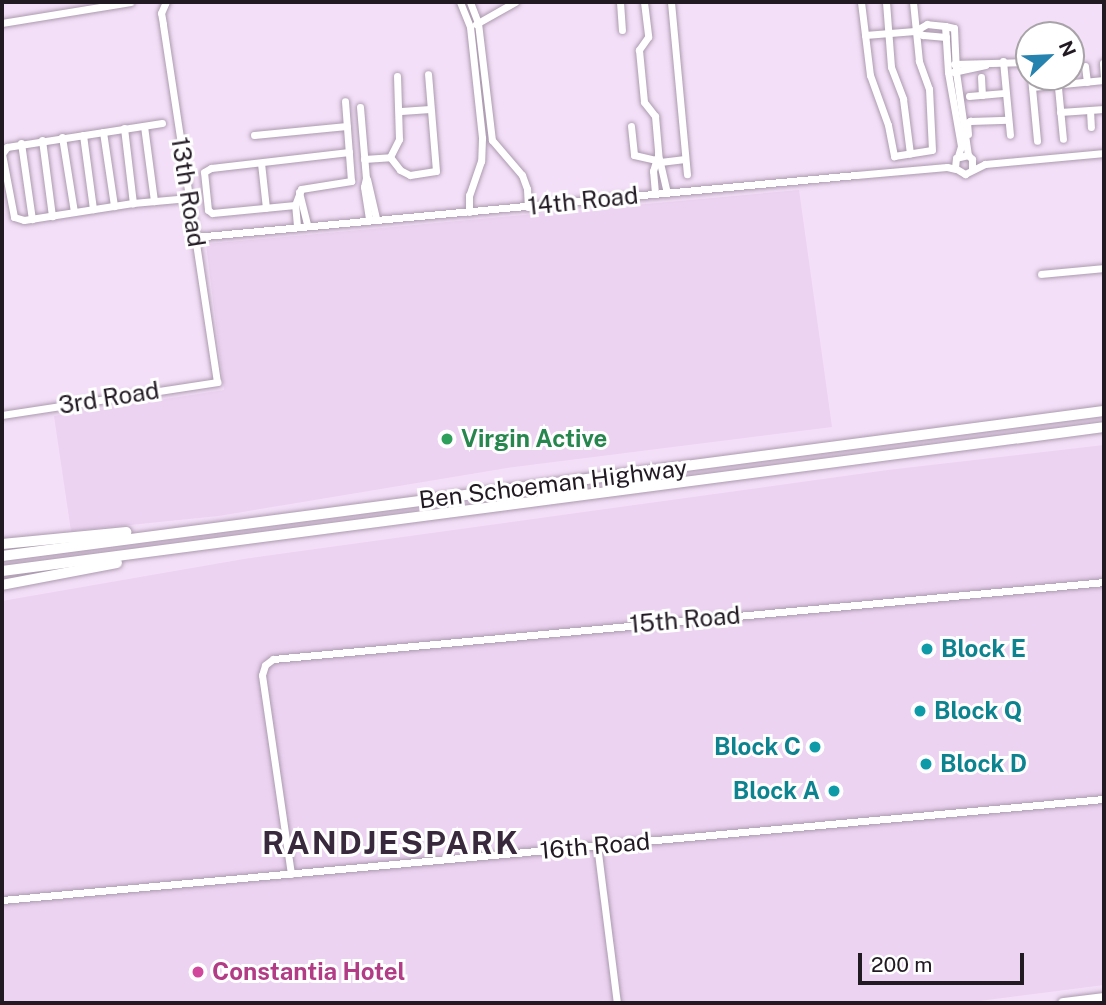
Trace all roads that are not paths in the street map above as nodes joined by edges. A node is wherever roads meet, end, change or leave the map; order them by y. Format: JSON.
{"nodes":[{"id":1,"x":74,"y":2,"type":"edge"},
{"id":2,"x":130,"y":2,"type":"edge"},
{"id":3,"x":166,"y":2,"type":"edge"},
{"id":4,"x":460,"y":2,"type":"edge"},
{"id":5,"x":470,"y":2,"type":"edge"},
{"id":6,"x":515,"y":2,"type":"edge"},
{"id":7,"x":620,"y":2,"type":"edge"},
{"id":8,"x":644,"y":2,"type":"edge"},
{"id":9,"x":671,"y":2,"type":"edge"},
{"id":10,"x":862,"y":2,"type":"edge"},
{"id":11,"x":886,"y":2,"type":"edge"},
{"id":12,"x":913,"y":2,"type":"edge"},
{"id":13,"x":76,"y":12,"type":"junction"},
{"id":14,"x":2,"y":23,"type":"edge"},
{"id":15,"x":474,"y":25,"type":"junction"},
{"id":16,"x":945,"y":26,"type":"junction"},
{"id":17,"x":622,"y":30,"type":"dead end"},
{"id":18,"x":915,"y":30,"type":"junction"},
{"id":19,"x":888,"y":33,"type":"junction"},
{"id":20,"x":865,"y":35,"type":"junction"},
{"id":21,"x":946,"y":37,"type":"junction"},
{"id":22,"x":1003,"y":61,"type":"junction"},
{"id":23,"x":1015,"y":61,"type":"edge"},
{"id":24,"x":1103,"y":63,"type":"edge"},
{"id":25,"x":1085,"y":66,"type":"dead end"},
{"id":26,"x":952,"y":68,"type":"junction"},
{"id":27,"x":428,"y":74,"type":"dead end"},
{"id":28,"x":397,"y":76,"type":"dead end"},
{"id":29,"x":981,"y":77,"type":"dead end"},
{"id":30,"x":1104,"y":80,"type":"edge"},
{"id":31,"x":1087,"y":82,"type":"joint"},
{"id":32,"x":1032,"y":91,"type":"edge"},
{"id":33,"x":1058,"y":91,"type":"edge"},
{"id":34,"x":1005,"y":93,"type":"junction"},
{"id":35,"x":982,"y":95,"type":"junction"},
{"id":36,"x":969,"y":96,"type":"dead end"},
{"id":37,"x":345,"y":101,"type":"dead end"},
{"id":38,"x":360,"y":107,"type":"dead end"},
{"id":39,"x":430,"y":109,"type":"junction"},
{"id":40,"x":1090,"y":110,"type":"junction"},
{"id":41,"x":1104,"y":110,"type":"edge"},
{"id":42,"x":401,"y":111,"type":"junction"},
{"id":43,"x":960,"y":111,"type":"junction"},
{"id":44,"x":1060,"y":112,"type":"junction"},
{"id":45,"x":995,"y":120,"type":"junction"},
{"id":46,"x":1008,"y":120,"type":"junction"},
{"id":47,"x":162,"y":123,"type":"dead end"},
{"id":48,"x":144,"y":126,"type":"junction"},
{"id":49,"x":347,"y":126,"type":"junction"},
{"id":50,"x":631,"y":126,"type":"dead end"},
{"id":51,"x":1091,"y":127,"type":"dead end"},
{"id":52,"x":124,"y":128,"type":"junction"},
{"id":53,"x":995,"y":130,"type":"dead end"},
{"id":54,"x":103,"y":132,"type":"junction"},
{"id":55,"x":83,"y":135,"type":"junction"},
{"id":56,"x":254,"y":135,"type":"dead end"},
{"id":57,"x":1010,"y":135,"type":"dead end"},
{"id":58,"x":62,"y":137,"type":"junction"},
{"id":59,"x":1063,"y":139,"type":"dead end"},
{"id":60,"x":42,"y":140,"type":"junction"},
{"id":61,"x":968,"y":141,"type":"dead end"},
{"id":62,"x":1037,"y":141,"type":"dead end"},
{"id":63,"x":21,"y":144,"type":"junction"},
{"id":64,"x":1104,"y":151,"type":"edge"},
{"id":65,"x":349,"y":152,"type":"junction"},
{"id":66,"x":910,"y":154,"type":"junction"},
{"id":67,"x":390,"y":157,"type":"junction"},
{"id":68,"x":970,"y":157,"type":"junction"},
{"id":69,"x":956,"y":158,"type":"junction"},
{"id":70,"x":364,"y":159,"type":"junction"},
{"id":71,"x":658,"y":159,"type":"junction"},
{"id":72,"x":685,"y":159,"type":"junction"},
{"id":73,"x":261,"y":163,"type":"junction"},
{"id":74,"x":956,"y":169,"type":"junction"},
{"id":75,"x":972,"y":169,"type":"junction"},
{"id":76,"x":687,"y":174,"type":"dead end"},
{"id":77,"x":868,"y":174,"type":"junction"},
{"id":78,"x":299,"y":191,"type":"junction"},
{"id":79,"x":667,"y":192,"type":"junction"},
{"id":80,"x":655,"y":193,"type":"junction"},
{"id":81,"x":189,"y":198,"type":"junction"},
{"id":82,"x":154,"y":201,"type":"junction"},
{"id":83,"x":133,"y":203,"type":"junction"},
{"id":84,"x":114,"y":206,"type":"junction"},
{"id":85,"x":528,"y":207,"type":"junction"},
{"id":86,"x":266,"y":208,"type":"junction"},
{"id":87,"x":93,"y":209,"type":"junction"},
{"id":88,"x":295,"y":209,"type":"junction"},
{"id":89,"x":74,"y":212,"type":"junction"},
{"id":90,"x":469,"y":212,"type":"junction"},
{"id":91,"x":52,"y":216,"type":"junction"},
{"id":92,"x":32,"y":219,"type":"junction"},
{"id":93,"x":372,"y":219,"type":"junction"},
{"id":94,"x":307,"y":225,"type":"junction"},
{"id":95,"x":297,"y":226,"type":"junction"},
{"id":96,"x":195,"y":237,"type":"junction"},
{"id":97,"x":1104,"y":268,"type":"edge"},
{"id":98,"x":1041,"y":274,"type":"dead end"},
{"id":99,"x":217,"y":382,"type":"joint"},
{"id":100,"x":1104,"y":411,"type":"edge"},
{"id":101,"x":2,"y":415,"type":"edge"},
{"id":102,"x":1104,"y":427,"type":"edge"},
{"id":103,"x":299,"y":516,"type":"junction"},
{"id":104,"x":226,"y":542,"type":"junction"},
{"id":105,"x":2,"y":544,"type":"edge"},
{"id":106,"x":2,"y":556,"type":"edge"},
{"id":107,"x":2,"y":570,"type":"edge"},
{"id":108,"x":1104,"y":582,"type":"edge"},
{"id":109,"x":2,"y":585,"type":"edge"},
{"id":110,"x":1104,"y":799,"type":"edge"},
{"id":111,"x":597,"y":845,"type":"junction"},
{"id":112,"x":291,"y":874,"type":"junction"},
{"id":113,"x":2,"y":900,"type":"edge"},
{"id":114,"x":1104,"y":998,"type":"edge"},
{"id":115,"x":617,"y":1003,"type":"edge"},
{"id":116,"x":1063,"y":1003,"type":"edge"}],
"edges":[{"from":1,"to":13,"type":"street"},
{"from":2,"to":13,"type":"street"},
{"from":3,"to":81,"type":"street","name":"13th Road"},
{"from":4,"to":15,"type":"street"},
{"from":5,"to":15,"type":"street"},
{"from":6,"to":15,"type":"street"},
{"from":7,"to":17,"type":"street"},
{"from":8,"to":71,"type":"street"},
{"from":9,"to":72,"type":"street"},
{"from":10,"to":20,"type":"street"},
{"from":11,"to":19,"type":"street"},
{"from":12,"to":18,"type":"street"},
{"from":13,"to":14,"type":"street"},
{"from":15,"to":85,"type":"street"},
{"from":15,"to":90,"type":"street"},
{"from":16,"to":18,"type":"street"},
{"from":16,"to":21,"type":"street"},
{"from":16,"to":26,"type":"street"},
{"from":18,"to":19,"type":"street"},
{"from":18,"to":21,"type":"street"},
{"from":18,"to":66,"type":"street"},
{"from":19,"to":20,"type":"street"},
{"from":19,"to":66,"type":"street"},
{"from":20,"to":66,"type":"street"},
{"from":21,"to":26,"type":"street"},
{"from":22,"to":23,"type":"street"},
{"from":22,"to":26,"type":"street"},
{"from":22,"to":34,"type":"street"},
{"from":24,"to":30,"type":"street"},
{"from":25,"to":31,"type":"street"},
{"from":26,"to":43,"type":"street"},
{"from":27,"to":39,"type":"street"},
{"from":28,"to":42,"type":"street"},
{"from":29,"to":35,"type":"street"},
{"from":30,"to":31,"type":"street"},
{"from":32,"to":62,"type":"street"},
{"from":33,"to":44,"type":"street"},
{"from":34,"to":35,"type":"street"},
{"from":34,"to":46,"type":"street"},
{"from":35,"to":36,"type":"street"},
{"from":37,"to":49,"type":"street"},
{"from":38,"to":70,"type":"street"},
{"from":39,"to":42,"type":"street"},
{"from":39,"to":67,"type":"street"},
{"from":40,"to":41,"type":"street"},
{"from":40,"to":44,"type":"street"},
{"from":40,"to":51,"type":"street"},
{"from":42,"to":67,"type":"street"},
{"from":43,"to":68,"type":"street"},
{"from":43,"to":69,"type":"street"},
{"from":44,"to":59,"type":"street"},
{"from":45,"to":46,"type":"street"},
{"from":45,"to":53,"type":"street"},
{"from":45,"to":61,"type":"street"},
{"from":46,"to":57,"type":"street"},
{"from":47,"to":48,"type":"street"},
{"from":48,"to":52,"type":"street"},
{"from":48,"to":82,"type":"street"},
{"from":49,"to":56,"type":"street"},
{"from":49,"to":65,"type":"street"},
{"from":50,"to":71,"type":"street"},
{"from":52,"to":54,"type":"street"},
{"from":52,"to":83,"type":"street"},
{"from":54,"to":55,"type":"street"},
{"from":54,"to":84,"type":"street"},
{"from":55,"to":58,"type":"street"},
{"from":55,"to":87,"type":"street"},
{"from":58,"to":60,"type":"street"},
{"from":58,"to":89,"type":"street"},
{"from":60,"to":63,"type":"street"},
{"from":60,"to":91,"type":"street"},
{"from":63,"to":92,"type":"street"},
{"from":63,"to":92,"type":"street"},
{"from":64,"to":68,"type":"street"},
{"from":64,"to":75,"type":"street"},
{"from":65,"to":73,"type":"street"},
{"from":65,"to":78,"type":"street"},
{"from":67,"to":70,"type":"street"},
{"from":68,"to":69,"type":"street","name":"14th Road"},
{"from":68,"to":75,"type":"street"},
{"from":69,"to":74,"type":"street"},
{"from":69,"to":77,"type":"street","name":"14th Road"},
{"from":70,"to":93,"type":"street"},
{"from":71,"to":72,"type":"street"},
{"from":71,"to":79,"type":"street"},
{"from":71,"to":80,"type":"street"},
{"from":72,"to":76,"type":"street"},
{"from":73,"to":86,"type":"street"},
{"from":73,"to":86,"type":"street"},
{"from":74,"to":75,"type":"street","name":"14th Road"},
{"from":74,"to":77,"type":"street","name":"14th Road"},
{"from":77,"to":79,"type":"street","name":"14th Road"},
{"from":78,"to":88,"type":"street"},
{"from":78,"to":94,"type":"street"},
{"from":79,"to":80,"type":"street","name":"14th Road"},
{"from":80,"to":85,"type":"street","name":"14th Road"},
{"from":81,"to":82,"type":"street"},
{"from":81,"to":96,"type":"street","name":"13th Road"},
{"from":82,"to":83,"type":"street"},
{"from":83,"to":84,"type":"street"},
{"from":84,"to":87,"type":"street"},
{"from":85,"to":90,"type":"street","name":"14th Road"},
{"from":86,"to":88,"type":"street"},
{"from":87,"to":89,"type":"street"},
{"from":88,"to":95,"type":"street"},
{"from":89,"to":91,"type":"street"},
{"from":90,"to":93,"type":"street","name":"14th Road"},
{"from":91,"to":92,"type":"street"},
{"from":93,"to":94,"type":"street","name":"14th Road"},
{"from":94,"to":95,"type":"street","name":"14th Road"},
{"from":95,"to":96,"type":"street","name":"14th Road"},
{"from":96,"to":99,"type":"street","name":"13th Road"},
{"from":97,"to":98,"type":"street"},
{"from":99,"to":101,"type":"street","name":"3rd Road"},
{"from":100,"to":103,"type":"highway","name":"Ben Schoeman Highway"},
{"from":102,"to":104,"type":"highway","name":"Ben Schoeman Highway"},
{"from":103,"to":105,"type":"highway"},
{"from":103,"to":106,"type":"highway","name":"Ben Schoeman Highway"},
{"from":104,"to":107,"type":"highway","name":"Ben Schoeman Highway"},
{"from":104,"to":109,"type":"highway"},
{"from":108,"to":112,"type":"street","name":"15th Road"},
{"from":110,"to":111,"type":"street","name":"16th Road"},
{"from":111,"to":112,"type":"street","name":"16th Road"},
{"from":111,"to":115,"type":"street"},
{"from":112,"to":113,"type":"street","name":"16th Road"},
{"from":114,"to":116,"type":"main road"}]}
